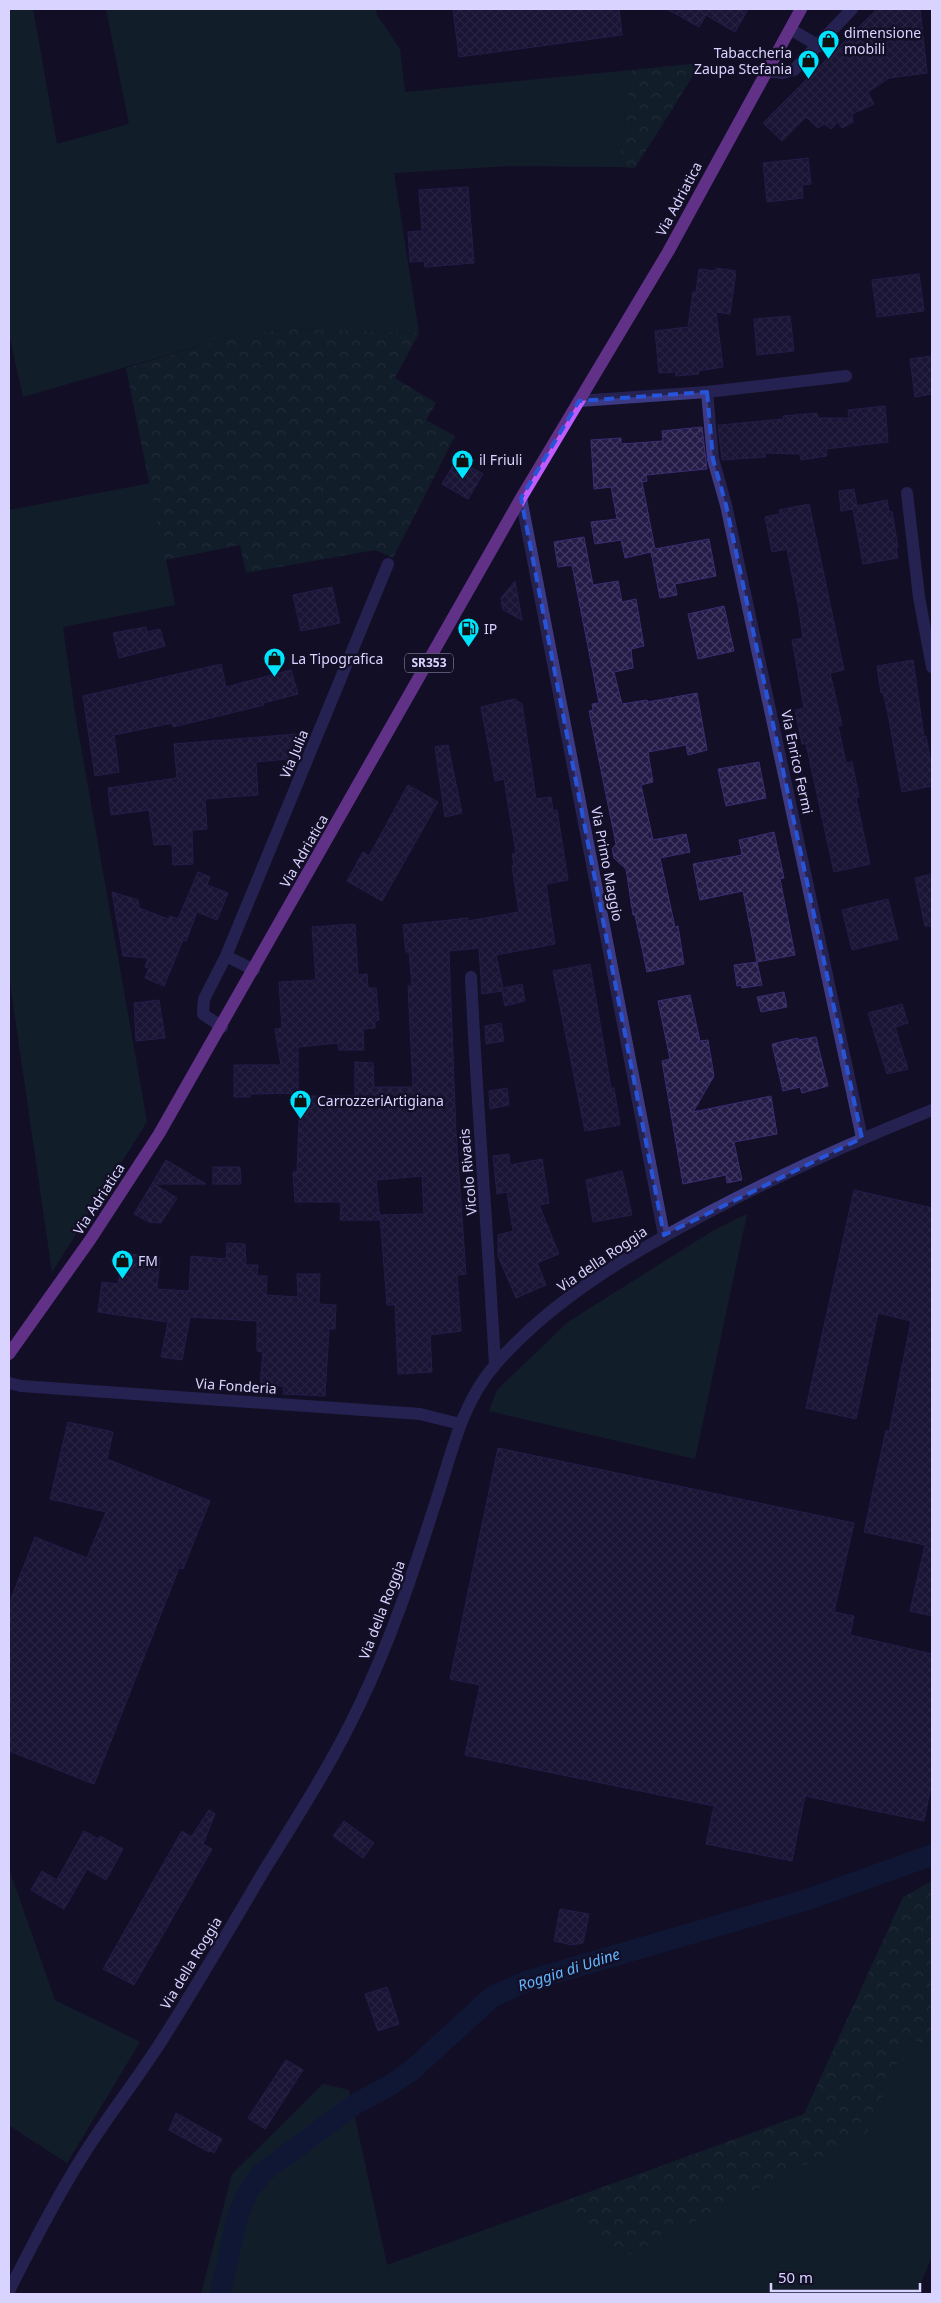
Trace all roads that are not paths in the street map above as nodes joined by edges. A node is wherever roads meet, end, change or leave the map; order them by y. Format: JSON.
{"nodes":[{"id":1,"x":801,"y":9,"type":"edge"},
{"id":2,"x":852,"y":9,"type":"edge"},
{"id":3,"x":790,"y":29,"type":"junction"},
{"id":4,"x":819,"y":46,"type":"junction"},
{"id":5,"x":765,"y":71,"type":"junction"},
{"id":6,"x":846,"y":376,"type":"dead end"},
{"id":7,"x":707,"y":392,"type":"junction"},
{"id":8,"x":579,"y":401,"type":"junction"},
{"id":9,"x":908,"y":493,"type":"dead end"},
{"id":10,"x":521,"y":498,"type":"junction"},
{"id":11,"x":388,"y":564,"type":"dead end"},
{"id":12,"x":932,"y":666,"type":"edge"},
{"id":13,"x":226,"y":956,"type":"junction"},
{"id":14,"x":254,"y":970,"type":"junction"},
{"id":15,"x":471,"y":978,"type":"dead end"},
{"id":16,"x":222,"y":1026,"type":"junction"},
{"id":17,"x":932,"y":1110,"type":"edge"},
{"id":18,"x":862,"y":1138,"type":"junction"},
{"id":19,"x":664,"y":1236,"type":"junction"},
{"id":20,"x":9,"y":1354,"type":"edge"},
{"id":21,"x":495,"y":1365,"type":"junction"},
{"id":22,"x":9,"y":1383,"type":"edge"},
{"id":23,"x":460,"y":1424,"type":"junction"},
{"id":24,"x":9,"y":2292,"type":"edge"}],
"edges":[{"from":1,"to":3,"type":"main road","name":"Via Adriatica","number":"SR353"},
{"from":2,"to":4,"type":"street"},
{"from":3,"to":4,"type":"street"},
{"from":3,"to":5,"type":"main road","name":"Via Adriatica","number":"SR353"},
{"from":4,"to":5,"type":"street"},
{"from":5,"to":8,"type":"main road","name":"Via Adriatica","number":"SR353"},
{"from":6,"to":7,"type":"street"},
{"from":7,"to":8,"type":"street"},
{"from":7,"to":18,"type":"street","name":"Via Enrico Fermi"},
{"from":8,"to":10,"type":"main road","name":"Via Adriatica","number":"SR353"},
{"from":9,"to":12,"type":"street"},
{"from":10,"to":14,"type":"main road","name":"Via Adriatica","number":"SR353"},
{"from":10,"to":19,"type":"street","name":"Via Primo Maggio"},
{"from":11,"to":13,"type":"street","name":"Via Julia"},
{"from":13,"to":14,"type":"street"},
{"from":13,"to":16,"type":"street","name":"Via Julia"},
{"from":14,"to":16,"type":"main road","name":"Via Adriatica","number":"SR353"},
{"from":15,"to":21,"type":"street","name":"Vicolo Rivacis"},
{"from":16,"to":20,"type":"main road","name":"Via Adriatica","number":"SR353"},
{"from":17,"to":18,"type":"street","name":"Via della Roggia"},
{"from":18,"to":19,"type":"street","name":"Via della Roggia"},
{"from":19,"to":21,"type":"street","name":"Via della Roggia"},
{"from":21,"to":23,"type":"street","name":"Via della Roggia"},
{"from":22,"to":23,"type":"street","name":"Via Fonderia"},
{"from":23,"to":24,"type":"street","name":"Via della Roggia"}]}
